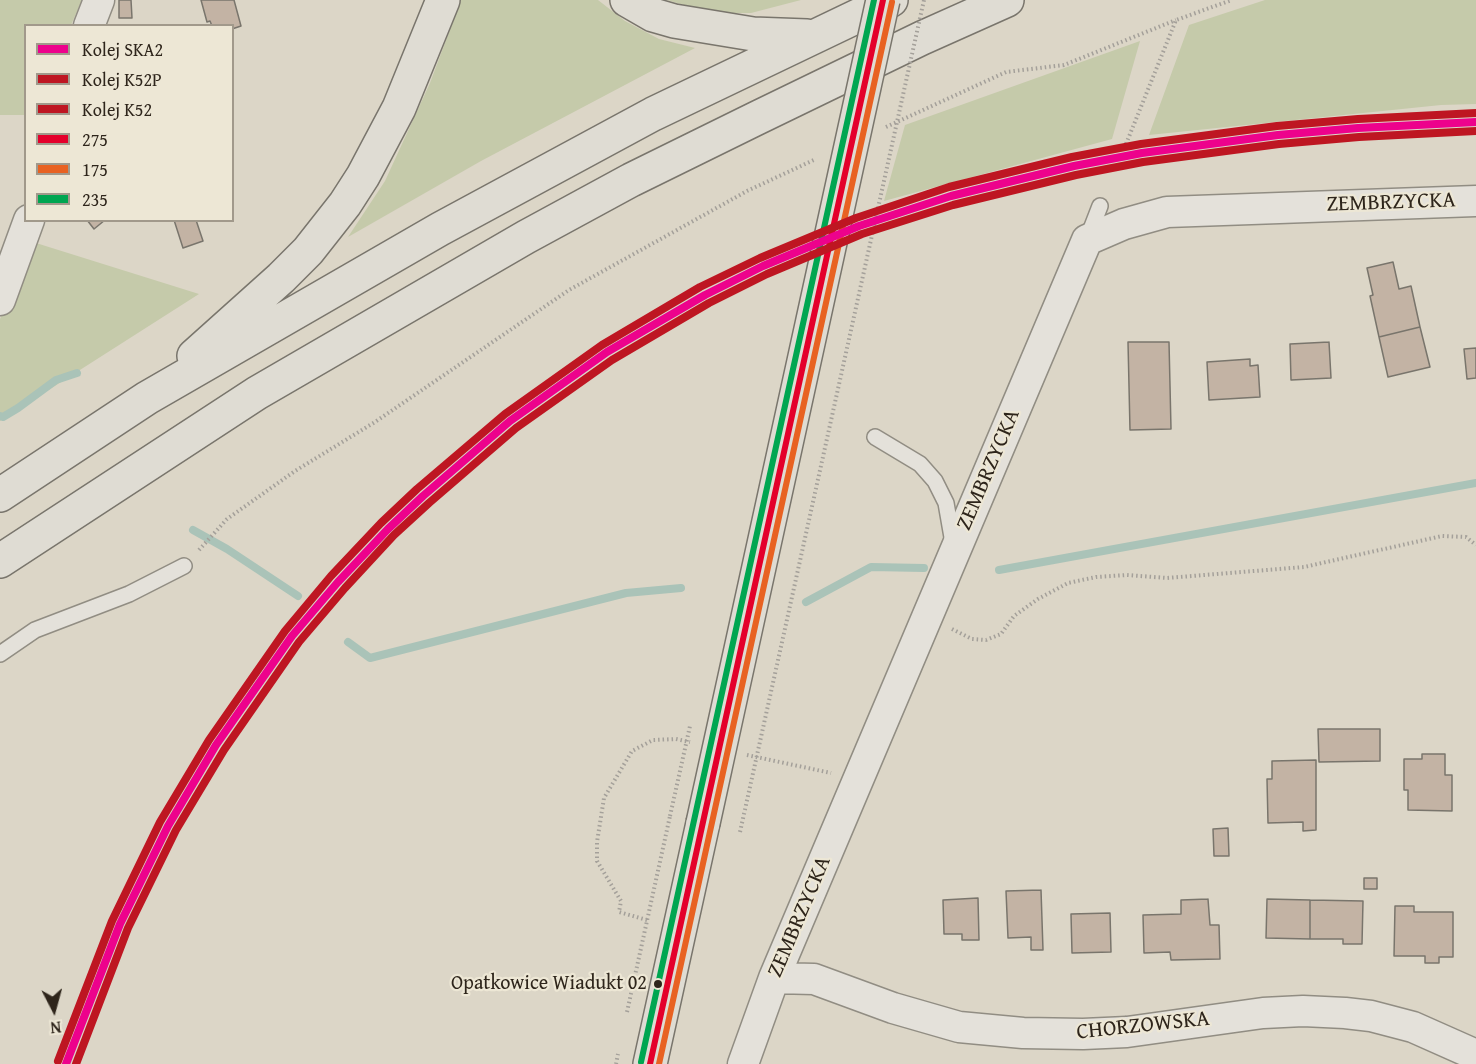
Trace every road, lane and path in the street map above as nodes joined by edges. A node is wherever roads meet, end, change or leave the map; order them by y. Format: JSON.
{"nodes":[{"id":1,"x":99,"y":0,"type":"edge"},
{"id":2,"x":443,"y":0,"type":"edge"},
{"id":3,"x":627,"y":0,"type":"edge"},
{"id":4,"x":883,"y":0,"type":"edge"},
{"id":5,"x":891,"y":0,"type":"edge"},
{"id":6,"x":924,"y":0,"type":"edge"},
{"id":7,"x":1006,"y":0,"type":"edge"},
{"id":8,"x":1232,"y":0,"type":"edge"},
{"id":9,"x":1176,"y":20,"type":"junction"},
{"id":10,"x":90,"y":24,"type":"edge"},
{"id":11,"x":812,"y":36,"type":"junction"},
{"id":12,"x":877,"y":131,"type":"dead end"},
{"id":13,"x":1126,"y":144,"type":"dead end"},
{"id":14,"x":823,"y":156,"type":"dead end"},
{"id":15,"x":1476,"y":201,"type":"edge"},
{"id":16,"x":1100,"y":206,"type":"dead end"},
{"id":17,"x":28,"y":222,"type":"edge"},
{"id":18,"x":1087,"y":240,"type":"junction"},
{"id":19,"x":0,"y":300,"type":"edge"},
{"id":20,"x":147,"y":398,"type":"junction"},
{"id":21,"x":875,"y":437,"type":"dead end"},
{"id":22,"x":0,"y":495,"type":"edge"},
{"id":23,"x":1476,"y":545,"type":"edge"},
{"id":24,"x":954,"y":552,"type":"junction"},
{"id":25,"x":0,"y":561,"type":"edge"},
{"id":26,"x":184,"y":566,"type":"joint"},
{"id":27,"x":927,"y":618,"type":"junction"},
{"id":28,"x":0,"y":654,"type":"edge"},
{"id":29,"x":670,"y":816,"type":"dead end"},
{"id":30,"x":740,"y":832,"type":"dead end"},
{"id":31,"x":597,"y":861,"type":"dead end"},
{"id":32,"x":647,"y":920,"type":"junction"},
{"id":33,"x":774,"y":978,"type":"junction"},
{"id":34,"x":625,"y":1021,"type":"dead end"},
{"id":35,"x":620,"y":1043,"type":"dead end"},
{"id":36,"x":1476,"y":1055,"type":"edge"},
{"id":37,"x":616,"y":1064,"type":"edge"},
{"id":38,"x":650,"y":1064,"type":"edge"},
{"id":39,"x":743,"y":1064,"type":"edge"}],
"edges":[{"from":1,"to":10,"type":"street"},
{"from":2,"to":20,"type":"main road"},
{"from":3,"to":11,"type":"main road"},
{"from":4,"to":38,"type":"main road","bridge":true},
{"from":5,"to":11,"type":"main road"},
{"from":6,"to":30,"type":"path","bridge":true},
{"from":7,"to":25,"type":"main road"},
{"from":8,"to":9,"type":"path"},
{"from":9,"to":12,"type":"path"},
{"from":9,"to":13,"type":"path"},
{"from":11,"to":20,"type":"main road"},
{"from":14,"to":26,"type":"path"},
{"from":15,"to":18,"type":"street","name":"ZEMBRZYCKA"},
{"from":16,"to":18,"type":"lane"},
{"from":17,"to":19,"type":"street"},
{"from":18,"to":24,"type":"street","name":"ZEMBRZYCKA"},
{"from":20,"to":22,"type":"main road"},
{"from":21,"to":24,"type":"lane"},
{"from":23,"to":27,"type":"path"},
{"from":24,"to":27,"type":"street","name":"ZEMBRZYCKA"},
{"from":26,"to":28,"type":"lane"},
{"from":27,"to":33,"type":"street","name":"ZEMBRZYCKA"},
{"from":29,"to":32,"type":"path"},
{"from":31,"to":32,"type":"path"},
{"from":32,"to":34,"type":"path"},
{"from":33,"to":36,"type":"street","name":"CHORZOWSKA"},
{"from":33,"to":39,"type":"street","name":"ZEMBRZYCKA"},
{"from":35,"to":37,"type":"path"}]}
